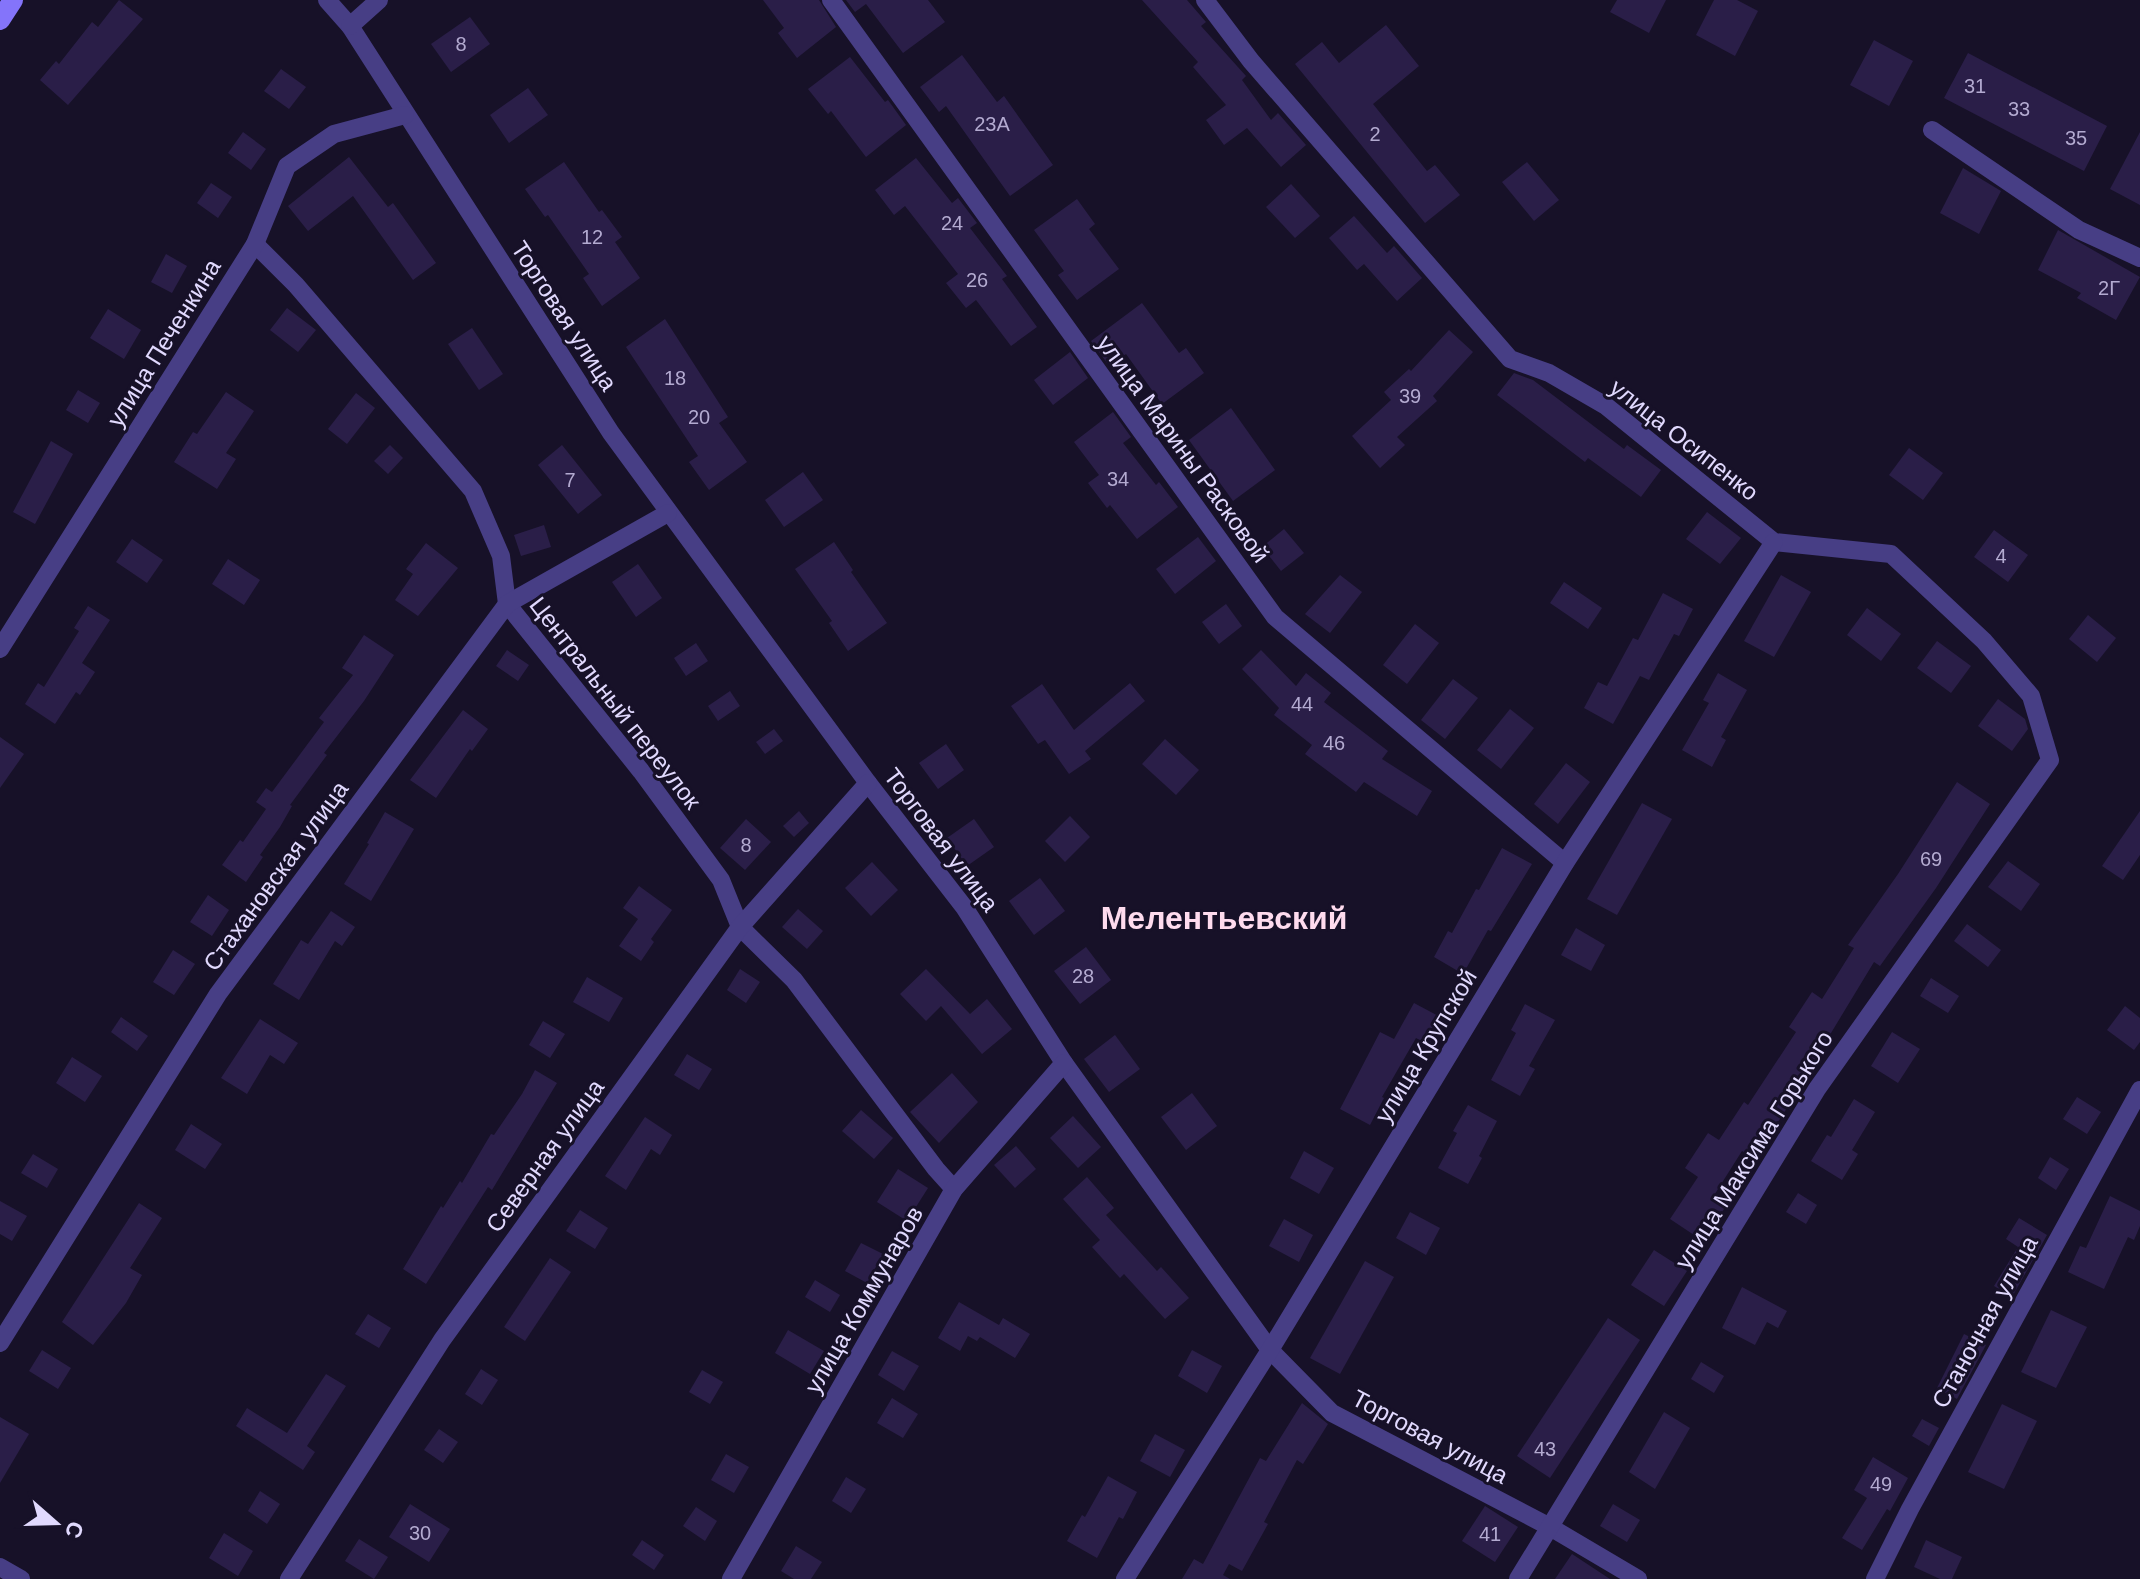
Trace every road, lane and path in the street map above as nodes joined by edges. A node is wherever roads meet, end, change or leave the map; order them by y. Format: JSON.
{"nodes":[{"id":1,"x":13,"y":0,"type":"edge"},
{"id":2,"x":327,"y":0,"type":"edge"},
{"id":3,"x":379,"y":0,"type":"edge"},
{"id":4,"x":831,"y":0,"type":"edge"},
{"id":5,"x":1205,"y":0,"type":"edge"},
{"id":6,"x":0,"y":20,"type":"edge"},
{"id":7,"x":350,"y":26,"type":"junction"},
{"id":8,"x":405,"y":115,"type":"junction"},
{"id":9,"x":1932,"y":130,"type":"dead end"},
{"id":10,"x":255,"y":244,"type":"junction"},
{"id":11,"x":2140,"y":258,"type":"edge"},
{"id":12,"x":668,"y":513,"type":"junction"},
{"id":13,"x":1774,"y":542,"type":"junction"},
{"id":14,"x":507,"y":604,"type":"junction"},
{"id":15,"x":0,"y":649,"type":"edge"},
{"id":16,"x":868,"y":783,"type":"junction"},
{"id":17,"x":1565,"y":863,"type":"junction"},
{"id":18,"x":740,"y":927,"type":"junction"},
{"id":19,"x":1064,"y":1063,"type":"junction"},
{"id":20,"x":2140,"y":1090,"type":"edge"},
{"id":21,"x":954,"y":1189,"type":"junction"},
{"id":22,"x":0,"y":1343,"type":"edge"},
{"id":23,"x":1270,"y":1350,"type":"junction"},
{"id":24,"x":1550,"y":1527,"type":"junction"},
{"id":25,"x":0,"y":1567,"type":"edge"},
{"id":26,"x":21,"y":1579,"type":"edge"},
{"id":27,"x":289,"y":1579,"type":"edge"},
{"id":28,"x":731,"y":1579,"type":"edge"},
{"id":29,"x":1125,"y":1579,"type":"edge"},
{"id":30,"x":1518,"y":1579,"type":"edge"},
{"id":31,"x":1638,"y":1579,"type":"edge"},
{"id":32,"x":1875,"y":1579,"type":"edge"}],
"edges":[{"from":1,"to":6,"type":"street"},
{"from":2,"to":7,"type":"street","name":"Торговая улица"},
{"from":3,"to":7,"type":"street"},
{"from":4,"to":17,"type":"street","name":"улица Марины Расковой"},
{"from":5,"to":13,"type":"street","name":"улица Осипенко"},
{"from":7,"to":8,"type":"street","name":"Торговая улица"},
{"from":8,"to":10,"type":"street","name":"улица Печенкина"},
{"from":8,"to":12,"type":"street","name":"Торговая улица"},
{"from":9,"to":11,"type":"street"},
{"from":10,"to":14,"type":"street","name":"Центральный переулок"},
{"from":10,"to":15,"type":"street","name":"улица Печенкина"},
{"from":12,"to":14,"type":"street","name":"Стахановская улица"},
{"from":12,"to":16,"type":"street","name":"Торговая улица"},
{"from":13,"to":17,"type":"street","name":"улица Крупской"},
{"from":13,"to":24,"type":"street","name":"улица Максима Горького"},
{"from":14,"to":18,"type":"street","name":"Центральный переулок"},
{"from":14,"to":22,"type":"street","name":"Стахановская улица"},
{"from":16,"to":18,"type":"street","name":"Северная улица"},
{"from":16,"to":19,"type":"street","name":"Торговая улица"},
{"from":17,"to":23,"type":"street","name":"улица Крупской"},
{"from":18,"to":21,"type":"street","name":"Центральный переулок"},
{"from":18,"to":27,"type":"street","name":"Северная улица"},
{"from":19,"to":21,"type":"street","name":"улица Коммунаров"},
{"from":19,"to":23,"type":"street","name":"Торговая улица"},
{"from":20,"to":32,"type":"street","name":"Станочная улица"},
{"from":21,"to":28,"type":"street","name":"улица Коммунаров"},
{"from":23,"to":24,"type":"street","name":"Торговая улица"},
{"from":23,"to":29,"type":"street","name":"улица Крупской"},
{"from":24,"to":30,"type":"street","name":"улица Максима Горького"},
{"from":24,"to":31,"type":"street","name":"Торговая улица"},
{"from":25,"to":26,"type":"street"}]}
